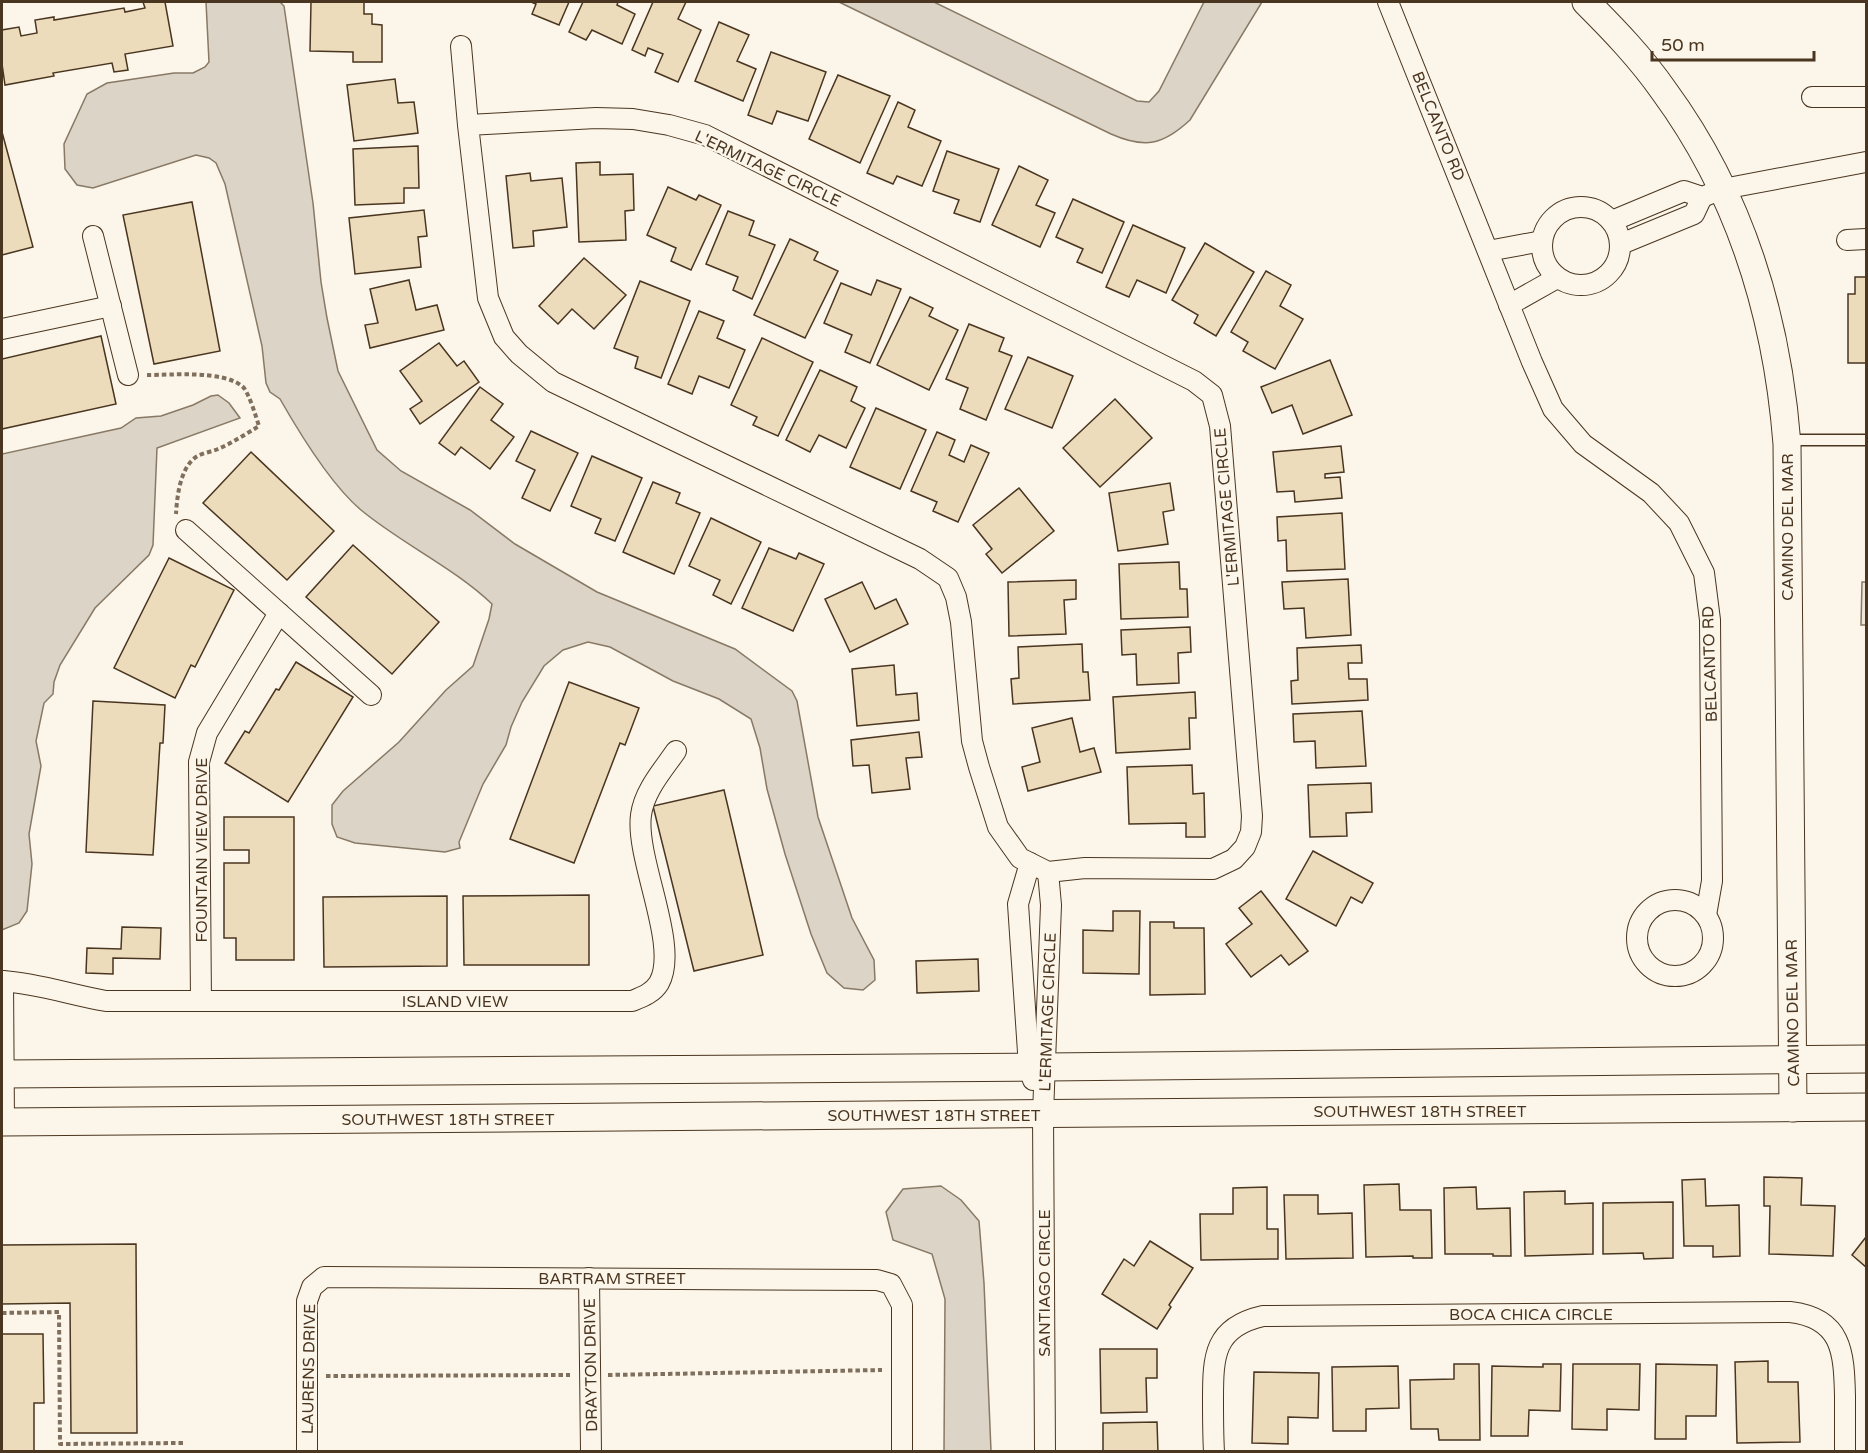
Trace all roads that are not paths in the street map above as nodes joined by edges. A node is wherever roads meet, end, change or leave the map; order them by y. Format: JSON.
{"nodes":[{"id":1,"x":1388,"y":2,"type":"edge"},
{"id":2,"x":1586,"y":2,"type":"edge"},
{"id":3,"x":461,"y":46,"type":"dead end"},
{"id":4,"x":1812,"y":97,"type":"dead end"},
{"id":5,"x":1866,"y":98,"type":"edge"},
{"id":6,"x":468,"y":125,"type":"junction"},
{"id":7,"x":1866,"y":162,"type":"edge"},
{"id":8,"x":1712,"y":193,"type":"junction"},
{"id":9,"x":1612,"y":221,"type":"junction"},
{"id":10,"x":93,"y":236,"type":"dead end"},
{"id":11,"x":1542,"y":241,"type":"junction"},
{"id":12,"x":1621,"y":244,"type":"junction"},
{"id":13,"x":1488,"y":251,"type":"junction"},
{"id":14,"x":1557,"y":278,"type":"junction"},
{"id":15,"x":1509,"y":305,"type":"junction"},
{"id":16,"x":111,"y":306,"type":"junction"},
{"id":17,"x":2,"y":329,"type":"edge"},
{"id":18,"x":128,"y":375,"type":"road end"},
{"id":19,"x":1786,"y":440,"type":"junction"},
{"id":20,"x":1866,"y":440,"type":"edge"},
{"id":21,"x":186,"y":530,"type":"road end"},
{"id":22,"x":279,"y":614,"type":"junction"},
{"id":23,"x":371,"y":695,"type":"dead end"},
{"id":24,"x":676,"y":751,"type":"dead end"},
{"id":25,"x":1029,"y":863,"type":"junction"},
{"id":26,"x":1048,"y":872,"type":"junction"},
{"id":27,"x":1706,"y":915,"type":"dead end"},
{"id":28,"x":2,"y":981,"type":"edge"},
{"id":29,"x":201,"y":1001,"type":"junction"},
{"id":30,"x":1792,"y":1059,"type":"junction"},
{"id":31,"x":1866,"y":1059,"type":"edge"},
{"id":32,"x":1037,"y":1067,"type":"junction"},
{"id":33,"x":3,"y":1074,"type":"edge"},
{"id":34,"x":1866,"y":1107,"type":"edge"},
{"id":35,"x":1793,"y":1108,"type":"junction"},
{"id":36,"x":1044,"y":1114,"type":"junction"},
{"id":37,"x":3,"y":1122,"type":"edge"},
{"id":38,"x":589,"y":1278,"type":"junction"},
{"id":39,"x":312,"y":1287,"type":"joint"},
{"id":40,"x":307,"y":1452,"type":"edge"},
{"id":41,"x":591,"y":1452,"type":"edge"},
{"id":42,"x":902,"y":1452,"type":"edge"},
{"id":43,"x":1045,"y":1452,"type":"edge"},
{"id":44,"x":1214,"y":1452,"type":"edge"},
{"id":45,"x":1845,"y":1452,"type":"edge"}],
"edges":[{"from":1,"to":13,"type":"street","name":"BELCANTO RD"},
{"from":2,"to":8,"type":"main road","name":"CAMINO DEL MAR"},
{"from":3,"to":6,"type":"street"},
{"from":4,"to":5,"type":"street"},
{"from":6,"to":25,"type":"street"},
{"from":6,"to":26,"type":"street","name":"L'ERMITAGE CIRCLE"},
{"from":7,"to":8,"type":"street"},
{"from":8,"to":9,"type":"street"},
{"from":8,"to":12,"type":"street"},
{"from":8,"to":19,"type":"main road","name":"CAMINO DEL MAR"},
{"from":9,"to":11,"type":"street"},
{"from":9,"to":12,"type":"street"},
{"from":10,"to":16,"type":"street"},
{"from":11,"to":13,"type":"street"},
{"from":11,"to":14,"type":"street"},
{"from":12,"to":14,"type":"street"},
{"from":13,"to":15,"type":"street","name":"BELCANTO RD"},
{"from":14,"to":15,"type":"street"},
{"from":15,"to":27,"type":"street","name":"BELCANTO RD"},
{"from":16,"to":17,"type":"street"},
{"from":16,"to":18,"type":"street"},
{"from":19,"to":20,"type":"lane"},
{"from":19,"to":30,"type":"main road","name":"CAMINO DEL MAR"},
{"from":21,"to":22,"type":"street"},
{"from":22,"to":23,"type":"street"},
{"from":22,"to":29,"type":"street","name":"FOUNTAIN VIEW DRIVE"},
{"from":24,"to":29,"type":"street","name":"ISLAND VIEW"},
{"from":25,"to":26,"type":"street"},
{"from":25,"to":32,"type":"street","name":"L'ERMITAGE CIRCLE"},
{"from":26,"to":32,"type":"street","name":"L'ERMITAGE CIRCLE"},
{"from":28,"to":29,"type":"street","name":"ISLAND VIEW"},
{"from":28,"to":33,"type":"street","name":"ISLAND VIEW"},
{"from":30,"to":31,"type":"main road"},
{"from":30,"to":32,"type":"main road"},
{"from":30,"to":35,"type":"main road","name":"CAMINO DEL MAR"},
{"from":32,"to":33,"type":"main road"},
{"from":32,"to":36,"type":"street","name":"L'ERMITAGE CIRCLE"},
{"from":33,"to":37,"type":"street","name":"ISLAND VIEW"},
{"from":34,"to":35,"type":"main road","name":"SOUTHWEST 18TH STREET"},
{"from":35,"to":36,"type":"main road","name":"SOUTHWEST 18TH STREET"},
{"from":36,"to":37,"type":"main road","name":"SOUTHWEST 18TH STREET"},
{"from":36,"to":43,"type":"street","name":"SANTIAGO CIRCLE"},
{"from":38,"to":39,"type":"street","name":"BARTRAM STREET"},
{"from":38,"to":41,"type":"street","name":"DRAYTON DRIVE"},
{"from":38,"to":42,"type":"street","name":"BARTRAM STREET"},
{"from":39,"to":40,"type":"street","name":"LAURENS DRIVE"},
{"from":44,"to":45,"type":"street","name":"BOCA CHICA CIRCLE"}]}
